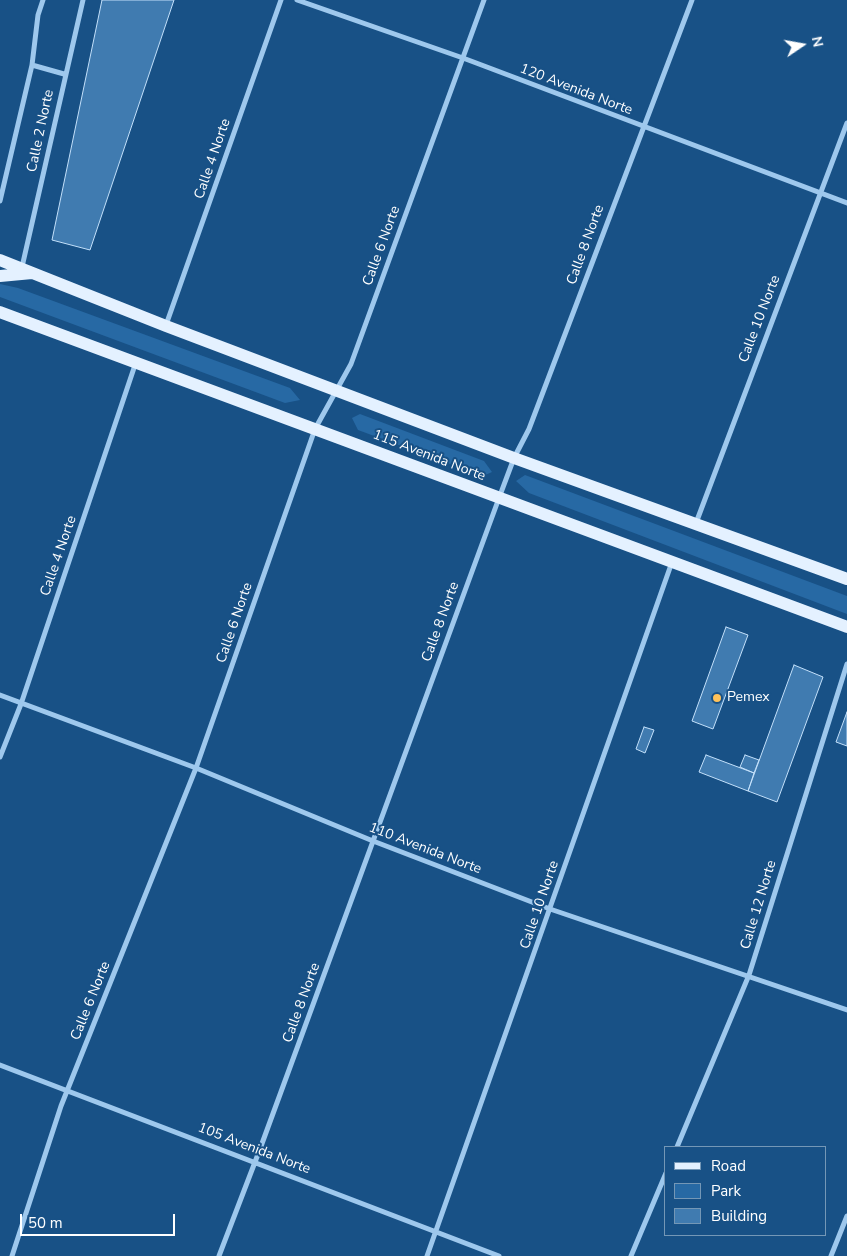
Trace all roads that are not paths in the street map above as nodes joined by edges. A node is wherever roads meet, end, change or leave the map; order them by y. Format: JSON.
{"nodes":[{"id":1,"x":43,"y":0,"type":"edge"},
{"id":2,"x":83,"y":0,"type":"edge"},
{"id":3,"x":281,"y":0,"type":"edge"},
{"id":4,"x":297,"y":0,"type":"edge"},
{"id":5,"x":484,"y":0,"type":"edge"},
{"id":6,"x":692,"y":0,"type":"edge"},
{"id":7,"x":463,"y":58,"type":"junction"},
{"id":8,"x":32,"y":66,"type":"junction"},
{"id":9,"x":64,"y":74,"type":"junction"},
{"id":10,"x":847,"y":123,"type":"edge"},
{"id":11,"x":643,"y":127,"type":"junction"},
{"id":12,"x":820,"y":192,"type":"junction"},
{"id":13,"x":0,"y":201,"type":"edge"},
{"id":14,"x":847,"y":203,"type":"edge"},
{"id":15,"x":0,"y":260,"type":"edge"},
{"id":16,"x":22,"y":267,"type":"junction"},
{"id":17,"x":35,"y":273,"type":"junction"},
{"id":18,"x":0,"y":276,"type":"edge"},
{"id":19,"x":0,"y":312,"type":"edge"},
{"id":20,"x":166,"y":326,"type":"junction"},
{"id":21,"x":136,"y":362,"type":"junction"},
{"id":22,"x":336,"y":390,"type":"junction"},
{"id":23,"x":315,"y":429,"type":"junction"},
{"id":24,"x":514,"y":458,"type":"junction"},
{"id":25,"x":499,"y":498,"type":"junction"},
{"id":26,"x":696,"y":523,"type":"junction"},
{"id":27,"x":672,"y":562,"type":"junction"},
{"id":28,"x":847,"y":578,"type":"edge"},
{"id":29,"x":847,"y":627,"type":"edge"},
{"id":30,"x":847,"y":664,"type":"edge"},
{"id":31,"x":0,"y":695,"type":"edge"},
{"id":32,"x":21,"y":704,"type":"junction"},
{"id":33,"x":0,"y":757,"type":"edge"},
{"id":34,"x":196,"y":768,"type":"junction"},
{"id":35,"x":373,"y":841,"type":"junction"},
{"id":36,"x":550,"y":909,"type":"junction"},
{"id":37,"x":749,"y":975,"type":"junction"},
{"id":38,"x":847,"y":1010,"type":"edge"},
{"id":39,"x":0,"y":1065,"type":"edge"},
{"id":40,"x":68,"y":1090,"type":"junction"},
{"id":41,"x":676,"y":1146,"type":"edge"},
{"id":42,"x":255,"y":1162,"type":"junction"},
{"id":43,"x":664,"y":1178,"type":"edge"},
{"id":44,"x":847,"y":1216,"type":"edge"},
{"id":45,"x":436,"y":1232,"type":"junction"},
{"id":46,"x":12,"y":1256,"type":"edge"},
{"id":47,"x":219,"y":1256,"type":"edge"},
{"id":48,"x":427,"y":1256,"type":"edge"},
{"id":49,"x":500,"y":1256,"type":"edge"},
{"id":50,"x":631,"y":1256,"type":"edge"},
{"id":51,"x":831,"y":1256,"type":"edge"}],
"edges":[{"from":1,"to":8,"type":"street","name":"Calle 2 Norte"},
{"from":2,"to":9,"type":"street","name":"Calle 2 Norte"},
{"from":3,"to":20,"type":"street","name":"Calle 4 Norte"},
{"from":4,"to":7,"type":"street","name":"120 Avenida Norte"},
{"from":5,"to":7,"type":"street","name":"Calle 6 Norte"},
{"from":6,"to":11,"type":"street","name":"Calle 8 Norte"},
{"from":7,"to":11,"type":"street","name":"120 Avenida Norte"},
{"from":7,"to":22,"type":"street","name":"Calle 6 Norte"},
{"from":8,"to":9,"type":"street"},
{"from":8,"to":13,"type":"street","name":"Calle 2 Norte"},
{"from":9,"to":16,"type":"street","name":"Calle 2 Norte"},
{"from":10,"to":12,"type":"street","name":"Calle 10 Norte"},
{"from":11,"to":12,"type":"street","name":"120 Avenida Norte"},
{"from":11,"to":24,"type":"street","name":"Calle 8 Norte"},
{"from":12,"to":14,"type":"street","name":"120 Avenida Norte"},
{"from":12,"to":26,"type":"street","name":"Calle 10 Norte"},
{"from":15,"to":16,"type":"main road","name":"115 Avenida Norte"},
{"from":16,"to":17,"type":"main road","name":"115 Avenida Norte"},
{"from":17,"to":18,"type":"main road","name":"115 Avenida Norte"},
{"from":17,"to":20,"type":"main road","name":"115 Avenida Norte"},
{"from":19,"to":21,"type":"main road","name":"115 Avenida Norte"},
{"from":20,"to":22,"type":"main road","name":"115 Avenida Norte"},
{"from":21,"to":23,"type":"main road","name":"115 Avenida Norte"},
{"from":21,"to":32,"type":"street","name":"Calle 4 Norte"},
{"from":22,"to":23,"type":"street","name":"Calle 6 Norte"},
{"from":22,"to":24,"type":"main road","name":"115 Avenida Norte"},
{"from":23,"to":25,"type":"main road","name":"115 Avenida Norte"},
{"from":23,"to":34,"type":"street","name":"Calle 6 Norte"},
{"from":24,"to":25,"type":"street","name":"Calle 8 Norte"},
{"from":24,"to":26,"type":"main road","name":"115 Avenida Norte"},
{"from":25,"to":27,"type":"main road","name":"115 Avenida Norte"},
{"from":25,"to":35,"type":"street","name":"Calle 8 Norte"},
{"from":26,"to":28,"type":"main road","name":"115 Avenida Norte"},
{"from":27,"to":29,"type":"main road","name":"115 Avenida Norte"},
{"from":27,"to":36,"type":"street","name":"Calle 10 Norte"},
{"from":30,"to":37,"type":"street","name":"Calle 12 Norte"},
{"from":31,"to":32,"type":"street","name":"110 Avenida Norte"},
{"from":32,"to":33,"type":"street","name":"Calle 4 Norte"},
{"from":32,"to":34,"type":"street","name":"110 Avenida Norte"},
{"from":34,"to":35,"type":"street","name":"110 Avenida Norte"},
{"from":34,"to":40,"type":"street","name":"Calle 6 Norte"},
{"from":35,"to":36,"type":"street","name":"110 Avenida Norte"},
{"from":35,"to":42,"type":"street","name":"Calle 8 Norte"},
{"from":36,"to":37,"type":"street","name":"110 Avenida Norte"},
{"from":36,"to":45,"type":"street","name":"Calle 10 Norte"},
{"from":37,"to":38,"type":"street","name":"110 Avenida Norte"},
{"from":37,"to":41,"type":"street","name":"Calle 12 Norte"},
{"from":39,"to":40,"type":"street","name":"105 Avenida Norte"},
{"from":40,"to":42,"type":"street","name":"105 Avenida Norte"},
{"from":40,"to":46,"type":"street","name":"Calle 6 Norte"},
{"from":42,"to":45,"type":"street","name":"105 Avenida Norte"},
{"from":42,"to":47,"type":"street","name":"Calle 8 Norte"},
{"from":43,"to":50,"type":"street"},
{"from":44,"to":51,"type":"street"},
{"from":45,"to":48,"type":"street","name":"Calle 10 Norte"},
{"from":45,"to":49,"type":"street","name":"105 Avenida Norte"}]}
